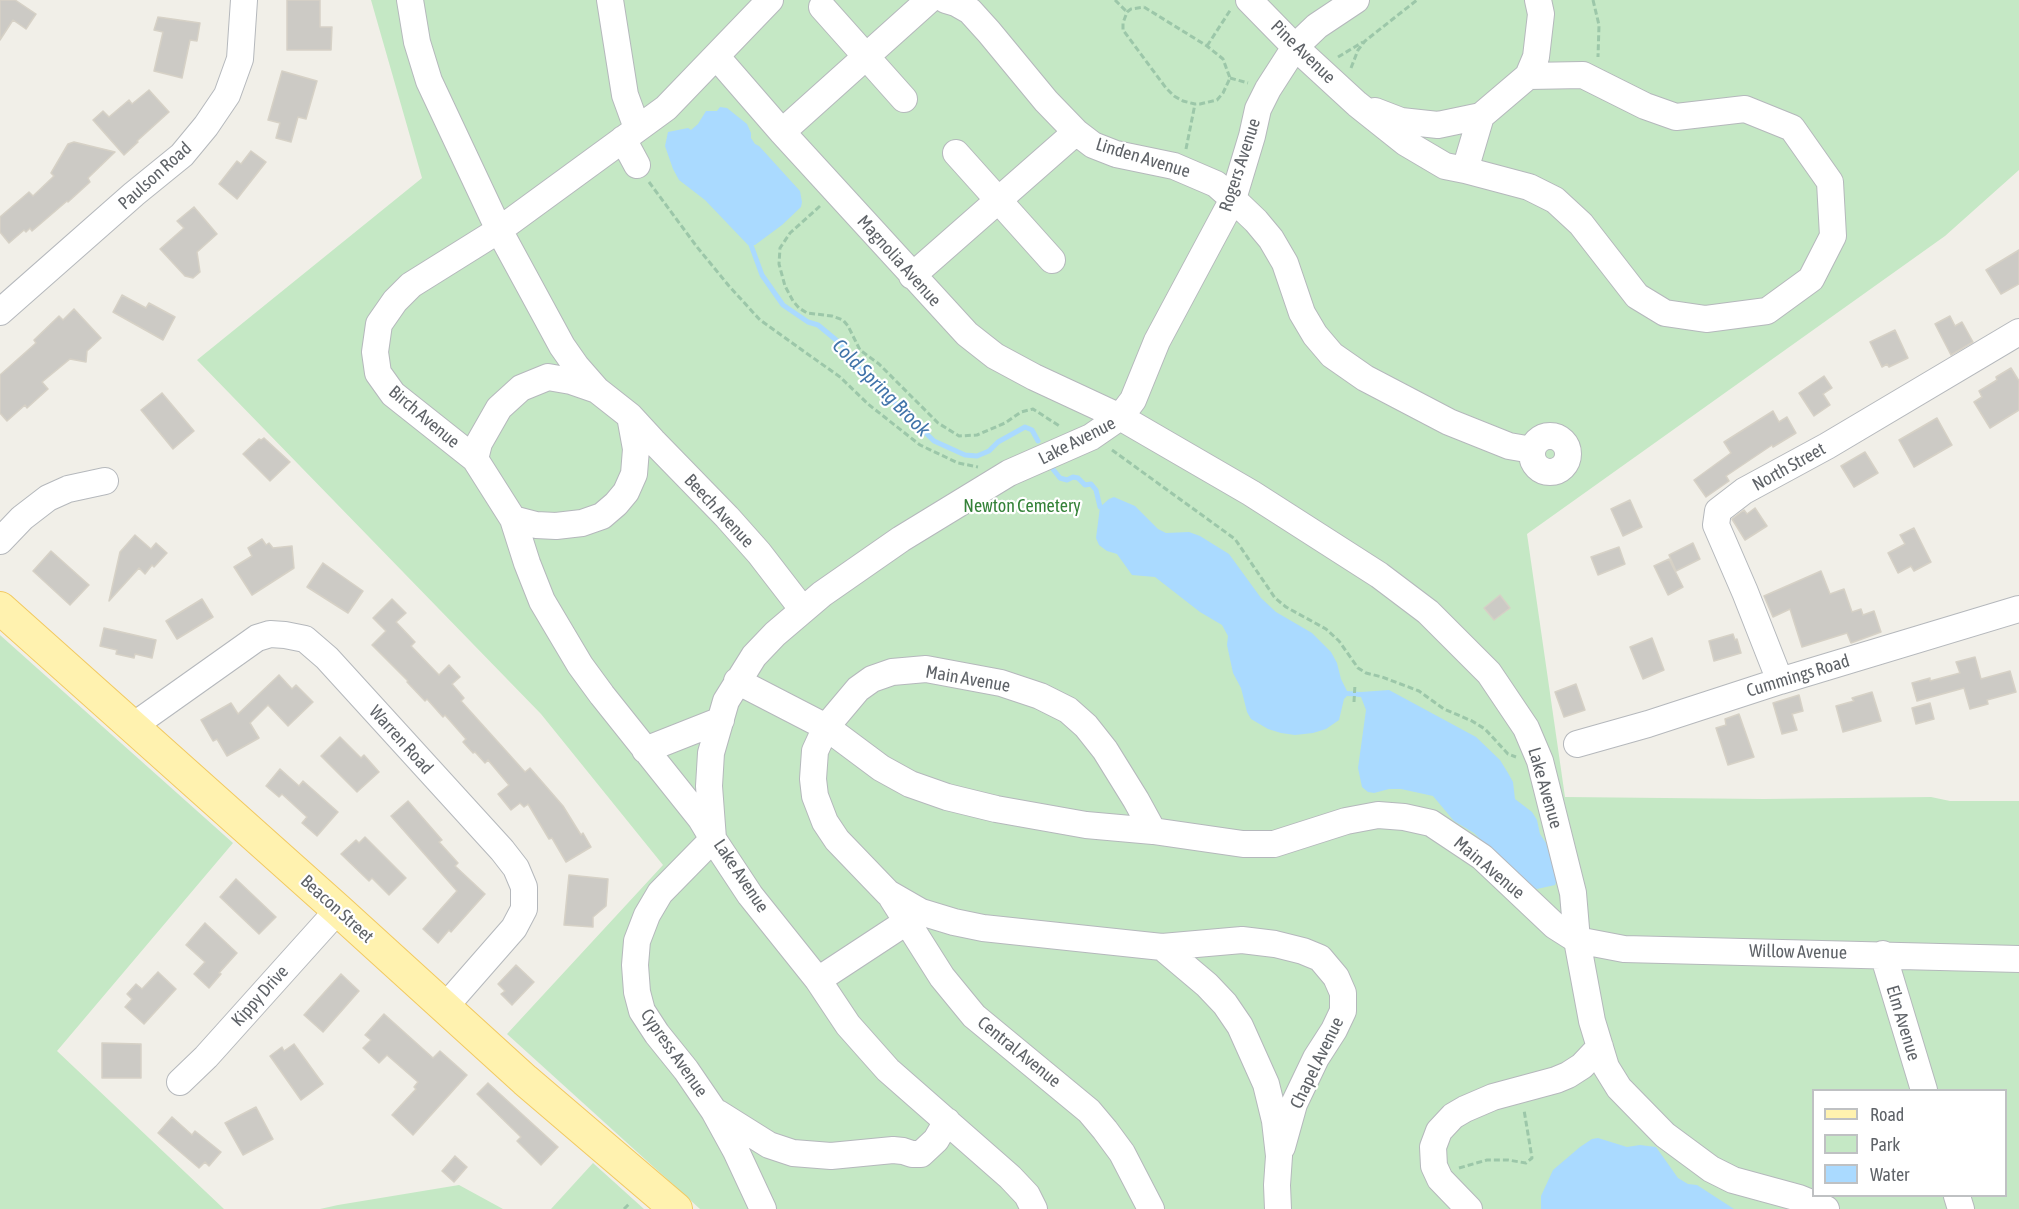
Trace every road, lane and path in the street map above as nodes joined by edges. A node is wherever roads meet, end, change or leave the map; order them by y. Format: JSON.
{"nodes":[{"id":1,"x":244,"y":0,"type":"edge"},
{"id":2,"x":410,"y":0,"type":"edge"},
{"id":3,"x":610,"y":0,"type":"edge"},
{"id":4,"x":770,"y":0,"type":"edge"},
{"id":5,"x":929,"y":0,"type":"edge"},
{"id":6,"x":946,"y":0,"type":"edge"},
{"id":7,"x":1115,"y":0,"type":"edge"},
{"id":8,"x":1237,"y":0,"type":"edge"},
{"id":9,"x":1249,"y":0,"type":"edge"},
{"id":10,"x":1356,"y":0,"type":"edge"},
{"id":11,"x":1417,"y":0,"type":"edge"},
{"id":12,"x":1538,"y":0,"type":"edge"},
{"id":13,"x":1593,"y":0,"type":"edge"},
{"id":14,"x":822,"y":8,"type":"dead end"},
{"id":15,"x":1126,"y":12,"type":"junction"},
{"id":16,"x":1365,"y":41,"type":"junction"},
{"id":17,"x":1208,"y":46,"type":"junction"},
{"id":18,"x":1295,"y":47,"type":"junction"},
{"id":19,"x":716,"y":56,"type":"junction"},
{"id":20,"x":867,"y":57,"type":"junction"},
{"id":21,"x":1318,"y":69,"type":"junction"},
{"id":22,"x":1528,"y":76,"type":"junction"},
{"id":23,"x":1591,"y":79,"type":"junction"},
{"id":24,"x":1350,"y":97,"type":"junction"},
{"id":25,"x":904,"y":99,"type":"dead end"},
{"id":26,"x":1195,"y":104,"type":"junction"},
{"id":27,"x":1481,"y":116,"type":"junction"},
{"id":28,"x":782,"y":132,"type":"junction"},
{"id":29,"x":1076,"y":132,"type":"junction"},
{"id":30,"x":630,"y":134,"type":"junction"},
{"id":31,"x":956,"y":153,"type":"dead end"},
{"id":32,"x":637,"y":165,"type":"joint"},
{"id":33,"x":1182,"y":169,"type":"junction"},
{"id":34,"x":1465,"y":170,"type":"junction"},
{"id":35,"x":834,"y":188,"type":"junction"},
{"id":36,"x":1233,"y":198,"type":"junction"},
{"id":37,"x":998,"y":200,"type":"junction"},
{"id":38,"x":499,"y":230,"type":"junction"},
{"id":39,"x":1052,"y":260,"type":"dead end"},
{"id":40,"x":912,"y":276,"type":"junction"},
{"id":41,"x":0,"y":312,"type":"edge"},
{"id":42,"x":2019,"y":333,"type":"edge"},
{"id":43,"x":562,"y":346,"type":"junction"},
{"id":44,"x":548,"y":377,"type":"junction"},
{"id":45,"x":597,"y":390,"type":"junction"},
{"id":46,"x":630,"y":416,"type":"junction"},
{"id":47,"x":1120,"y":417,"type":"junction"},
{"id":48,"x":1084,"y":440,"type":"junction"},
{"id":49,"x":1532,"y":450,"type":"dead end"},
{"id":50,"x":475,"y":459,"type":"junction"},
{"id":51,"x":1009,"y":473,"type":"junction"},
{"id":52,"x":105,"y":481,"type":"dead end"},
{"id":53,"x":513,"y":519,"type":"junction"},
{"id":54,"x":0,"y":542,"type":"edge"},
{"id":55,"x":0,"y":608,"type":"edge"},
{"id":56,"x":2019,"y":609,"type":"edge"},
{"id":57,"x":803,"y":610,"type":"junction"},
{"id":58,"x":737,"y":681,"type":"junction"},
{"id":59,"x":1780,"y":681,"type":"junction"},
{"id":60,"x":1355,"y":684,"type":"dead end"},
{"id":61,"x":1354,"y":702,"type":"dead end"},
{"id":62,"x":721,"y":720,"type":"junction"},
{"id":63,"x":133,"y":726,"type":"junction"},
{"id":64,"x":826,"y":727,"type":"junction"},
{"id":65,"x":1577,"y":744,"type":"dead end"},
{"id":66,"x":645,"y":750,"type":"junction"},
{"id":67,"x":1538,"y":758,"type":"junction"},
{"id":68,"x":1153,"y":831,"type":"junction"},
{"id":69,"x":713,"y":838,"type":"junction"},
{"id":70,"x":338,"y":910,"type":"junction"},
{"id":71,"x":915,"y":916,"type":"junction"},
{"id":72,"x":1577,"y":940,"type":"junction"},
{"id":73,"x":1162,"y":948,"type":"junction"},
{"id":74,"x":1883,"y":954,"type":"junction"},
{"id":75,"x":2019,"y":959,"type":"edge"},
{"id":76,"x":818,"y":980,"type":"junction"},
{"id":77,"x":444,"y":1008,"type":"junction"},
{"id":78,"x":1600,"y":1047,"type":"junction"},
{"id":79,"x":180,"y":1082,"type":"dead end"},
{"id":80,"x":1924,"y":1089,"type":"edge"},
{"id":81,"x":1520,"y":1090,"type":"junction"},
{"id":82,"x":714,"y":1111,"type":"junction"},
{"id":83,"x":947,"y":1120,"type":"junction"},
{"id":84,"x":1279,"y":1156,"type":"junction"},
{"id":85,"x":1440,"y":1179,"type":"junction"},
{"id":86,"x":676,"y":1209,"type":"edge"},
{"id":87,"x":763,"y":1209,"type":"edge"},
{"id":88,"x":1034,"y":1209,"type":"edge"},
{"id":89,"x":1151,"y":1209,"type":"edge"},
{"id":90,"x":1278,"y":1209,"type":"edge"},
{"id":91,"x":1469,"y":1209,"type":"edge"},
{"id":92,"x":1826,"y":1209,"type":"edge"}],
"edges":[{"from":1,"to":41,"type":"street","name":"Paulson Road"},
{"from":2,"to":38,"type":"street"},
{"from":3,"to":30,"type":"street"},
{"from":4,"to":19,"type":"street","name":"Birch Avenue"},
{"from":5,"to":20,"type":"street"},
{"from":6,"to":29,"type":"street","name":"Linden Avenue"},
{"from":7,"to":15,"type":"path"},
{"from":8,"to":17,"type":"path"},
{"from":9,"to":18,"type":"street","name":"Pine Avenue"},
{"from":10,"to":18,"type":"street","name":"Rogers Avenue"},
{"from":11,"to":16,"type":"path"},
{"from":12,"to":22,"type":"street"},
{"from":13,"to":23,"type":"path"},
{"from":14,"to":20,"type":"street"},
{"from":15,"to":17,"type":"path"},
{"from":15,"to":26,"type":"path"},
{"from":16,"to":21,"type":"path"},
{"from":16,"to":24,"type":"path"},
{"from":17,"to":26,"type":"path"},
{"from":18,"to":21,"type":"street","name":"Pine Avenue"},
{"from":18,"to":36,"type":"street","name":"Rogers Avenue"},
{"from":19,"to":28,"type":"street","name":"Magnolia Avenue"},
{"from":19,"to":30,"type":"street","name":"Birch Avenue"},
{"from":20,"to":25,"type":"street"},
{"from":20,"to":28,"type":"street"},
{"from":21,"to":24,"type":"street","name":"Pine Avenue"},
{"from":22,"to":23,"type":"street","name":"Pine Avenue"},
{"from":22,"to":27,"type":"street"},
{"from":23,"to":34,"type":"street","name":"Pine Avenue"},
{"from":24,"to":27,"type":"street"},
{"from":24,"to":34,"type":"street","name":"Pine Avenue"},
{"from":26,"to":33,"type":"path"},
{"from":27,"to":34,"type":"street"},
{"from":28,"to":35,"type":"street","name":"Magnolia Avenue"},
{"from":29,"to":33,"type":"street","name":"Linden Avenue"},
{"from":29,"to":37,"type":"street"},
{"from":30,"to":32,"type":"street"},
{"from":30,"to":38,"type":"street","name":"Birch Avenue"},
{"from":31,"to":37,"type":"street"},
{"from":32,"to":51,"type":"path"},
{"from":33,"to":36,"type":"street","name":"Linden Avenue"},
{"from":35,"to":40,"type":"street","name":"Magnolia Avenue"},
{"from":35,"to":48,"type":"path"},
{"from":36,"to":47,"type":"street","name":"Rogers Avenue"},
{"from":36,"to":49,"type":"street","name":"Linden Avenue"},
{"from":37,"to":39,"type":"street"},
{"from":37,"to":40,"type":"street"},
{"from":38,"to":43,"type":"street"},
{"from":38,"to":50,"type":"street","name":"Birch Avenue"},
{"from":40,"to":47,"type":"street","name":"Magnolia Avenue"},
{"from":42,"to":59,"type":"street","name":"North Street"},
{"from":43,"to":44,"type":"street"},
{"from":43,"to":45,"type":"street"},
{"from":44,"to":45,"type":"street"},
{"from":44,"to":50,"type":"street"},
{"from":45,"to":46,"type":"street"},
{"from":46,"to":53,"type":"street"},
{"from":46,"to":57,"type":"street","name":"Beech Avenue"},
{"from":47,"to":48,"type":"street","name":"Lake Avenue"},
{"from":47,"to":67,"type":"street","name":"Lake Avenue"},
{"from":48,"to":51,"type":"street","name":"Lake Avenue"},
{"from":48,"to":67,"type":"path"},
{"from":50,"to":53,"type":"street","name":"Birch Avenue"},
{"from":51,"to":57,"type":"street","name":"Lake Avenue"},
{"from":52,"to":54,"type":"street"},
{"from":53,"to":66,"type":"street","name":"Birch Avenue"},
{"from":55,"to":63,"type":"main road","name":"Beacon Street"},
{"from":56,"to":59,"type":"street","name":"Cummings Road"},
{"from":57,"to":58,"type":"street","name":"Lake Avenue"},
{"from":58,"to":62,"type":"street","name":"Lake Avenue"},
{"from":58,"to":64,"type":"street"},
{"from":59,"to":65,"type":"street","name":"Cummings Road"},
{"from":60,"to":61,"type":"path"},
{"from":62,"to":66,"type":"street"},
{"from":62,"to":69,"type":"street","name":"Lake Avenue"},
{"from":63,"to":70,"type":"main road","name":"Beacon Street"},
{"from":63,"to":77,"type":"street","name":"Warren Road"},
{"from":64,"to":68,"type":"street"},
{"from":64,"to":68,"type":"street","name":"Main Avenue"},
{"from":64,"to":71,"type":"street","name":"Main Avenue"},
{"from":66,"to":69,"type":"street","name":"Birch Avenue"},
{"from":67,"to":72,"type":"street","name":"Lake Avenue"},
{"from":68,"to":72,"type":"street","name":"Main Avenue"},
{"from":69,"to":76,"type":"street","name":"Lake Avenue"},
{"from":69,"to":82,"type":"street","name":"Cypress Avenue"},
{"from":70,"to":77,"type":"main road","name":"Beacon Street"},
{"from":70,"to":79,"type":"street","name":"Kippy Drive"},
{"from":71,"to":73,"type":"street","name":"Main Avenue"},
{"from":71,"to":76,"type":"street"},
{"from":71,"to":89,"type":"street","name":"Central Avenue"},
{"from":72,"to":74,"type":"street","name":"Willow Avenue"},
{"from":72,"to":78,"type":"street","name":"Lake Avenue"},
{"from":73,"to":84,"type":"street"},
{"from":73,"to":84,"type":"street","name":"Chapel Avenue"},
{"from":74,"to":75,"type":"street","name":"Willow Avenue"},
{"from":74,"to":80,"type":"street","name":"Elm Avenue"},
{"from":76,"to":83,"type":"street","name":"Lake Avenue"},
{"from":77,"to":86,"type":"main road","name":"Beacon Street"},
{"from":78,"to":81,"type":"street"},
{"from":78,"to":92,"type":"street","name":"Lake Avenue"},
{"from":81,"to":85,"type":"street"},
{"from":81,"to":85,"type":"path"},
{"from":82,"to":83,"type":"street"},
{"from":82,"to":87,"type":"street","name":"Cypress Avenue"},
{"from":83,"to":88,"type":"street","name":"Lake Avenue"},
{"from":84,"to":90,"type":"street"},
{"from":85,"to":91,"type":"street"}]}
